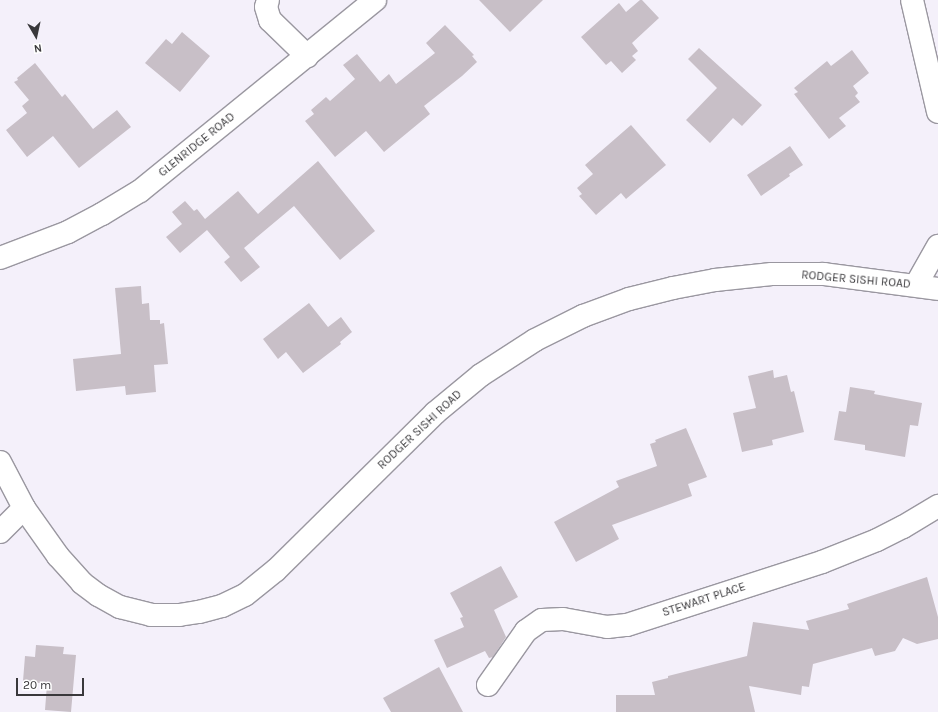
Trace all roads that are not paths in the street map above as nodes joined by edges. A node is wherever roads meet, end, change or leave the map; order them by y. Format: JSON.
{"nodes":[{"id":1,"x":268,"y":0,"type":"edge"},
{"id":2,"x":375,"y":0,"type":"edge"},
{"id":3,"x":912,"y":0,"type":"edge"},
{"id":4,"x":306,"y":56,"type":"junction"},
{"id":5,"x":938,"y":112,"type":"edge"},
{"id":6,"x":938,"y":246,"type":"edge"},
{"id":7,"x":0,"y":258,"type":"edge"},
{"id":8,"x":916,"y":285,"type":"junction"},
{"id":9,"x":938,"y":289,"type":"edge"},
{"id":10,"x":0,"y":462,"type":"edge"},
{"id":11,"x":938,"y":506,"type":"edge"},
{"id":12,"x":24,"y":508,"type":"junction"},
{"id":13,"x":0,"y":532,"type":"edge"},
{"id":14,"x":488,"y":685,"type":"dead end"}],
"edges":[{"from":1,"to":4,"type":"main road"},
{"from":2,"to":4,"type":"main road","name":"GLENRIDGE ROAD"},
{"from":3,"to":5,"type":"main road"},
{"from":4,"to":7,"type":"main road","name":"GLENRIDGE ROAD"},
{"from":6,"to":8,"type":"main road"},
{"from":8,"to":9,"type":"main road","name":"RODGER SISHI ROAD"},
{"from":8,"to":12,"type":"main road","name":"RODGER SISHI ROAD"},
{"from":10,"to":12,"type":"main road","name":"RODGER SISHI ROAD"},
{"from":11,"to":14,"type":"main road","name":"STEWART PLACE"},
{"from":12,"to":13,"type":"main road"}]}
